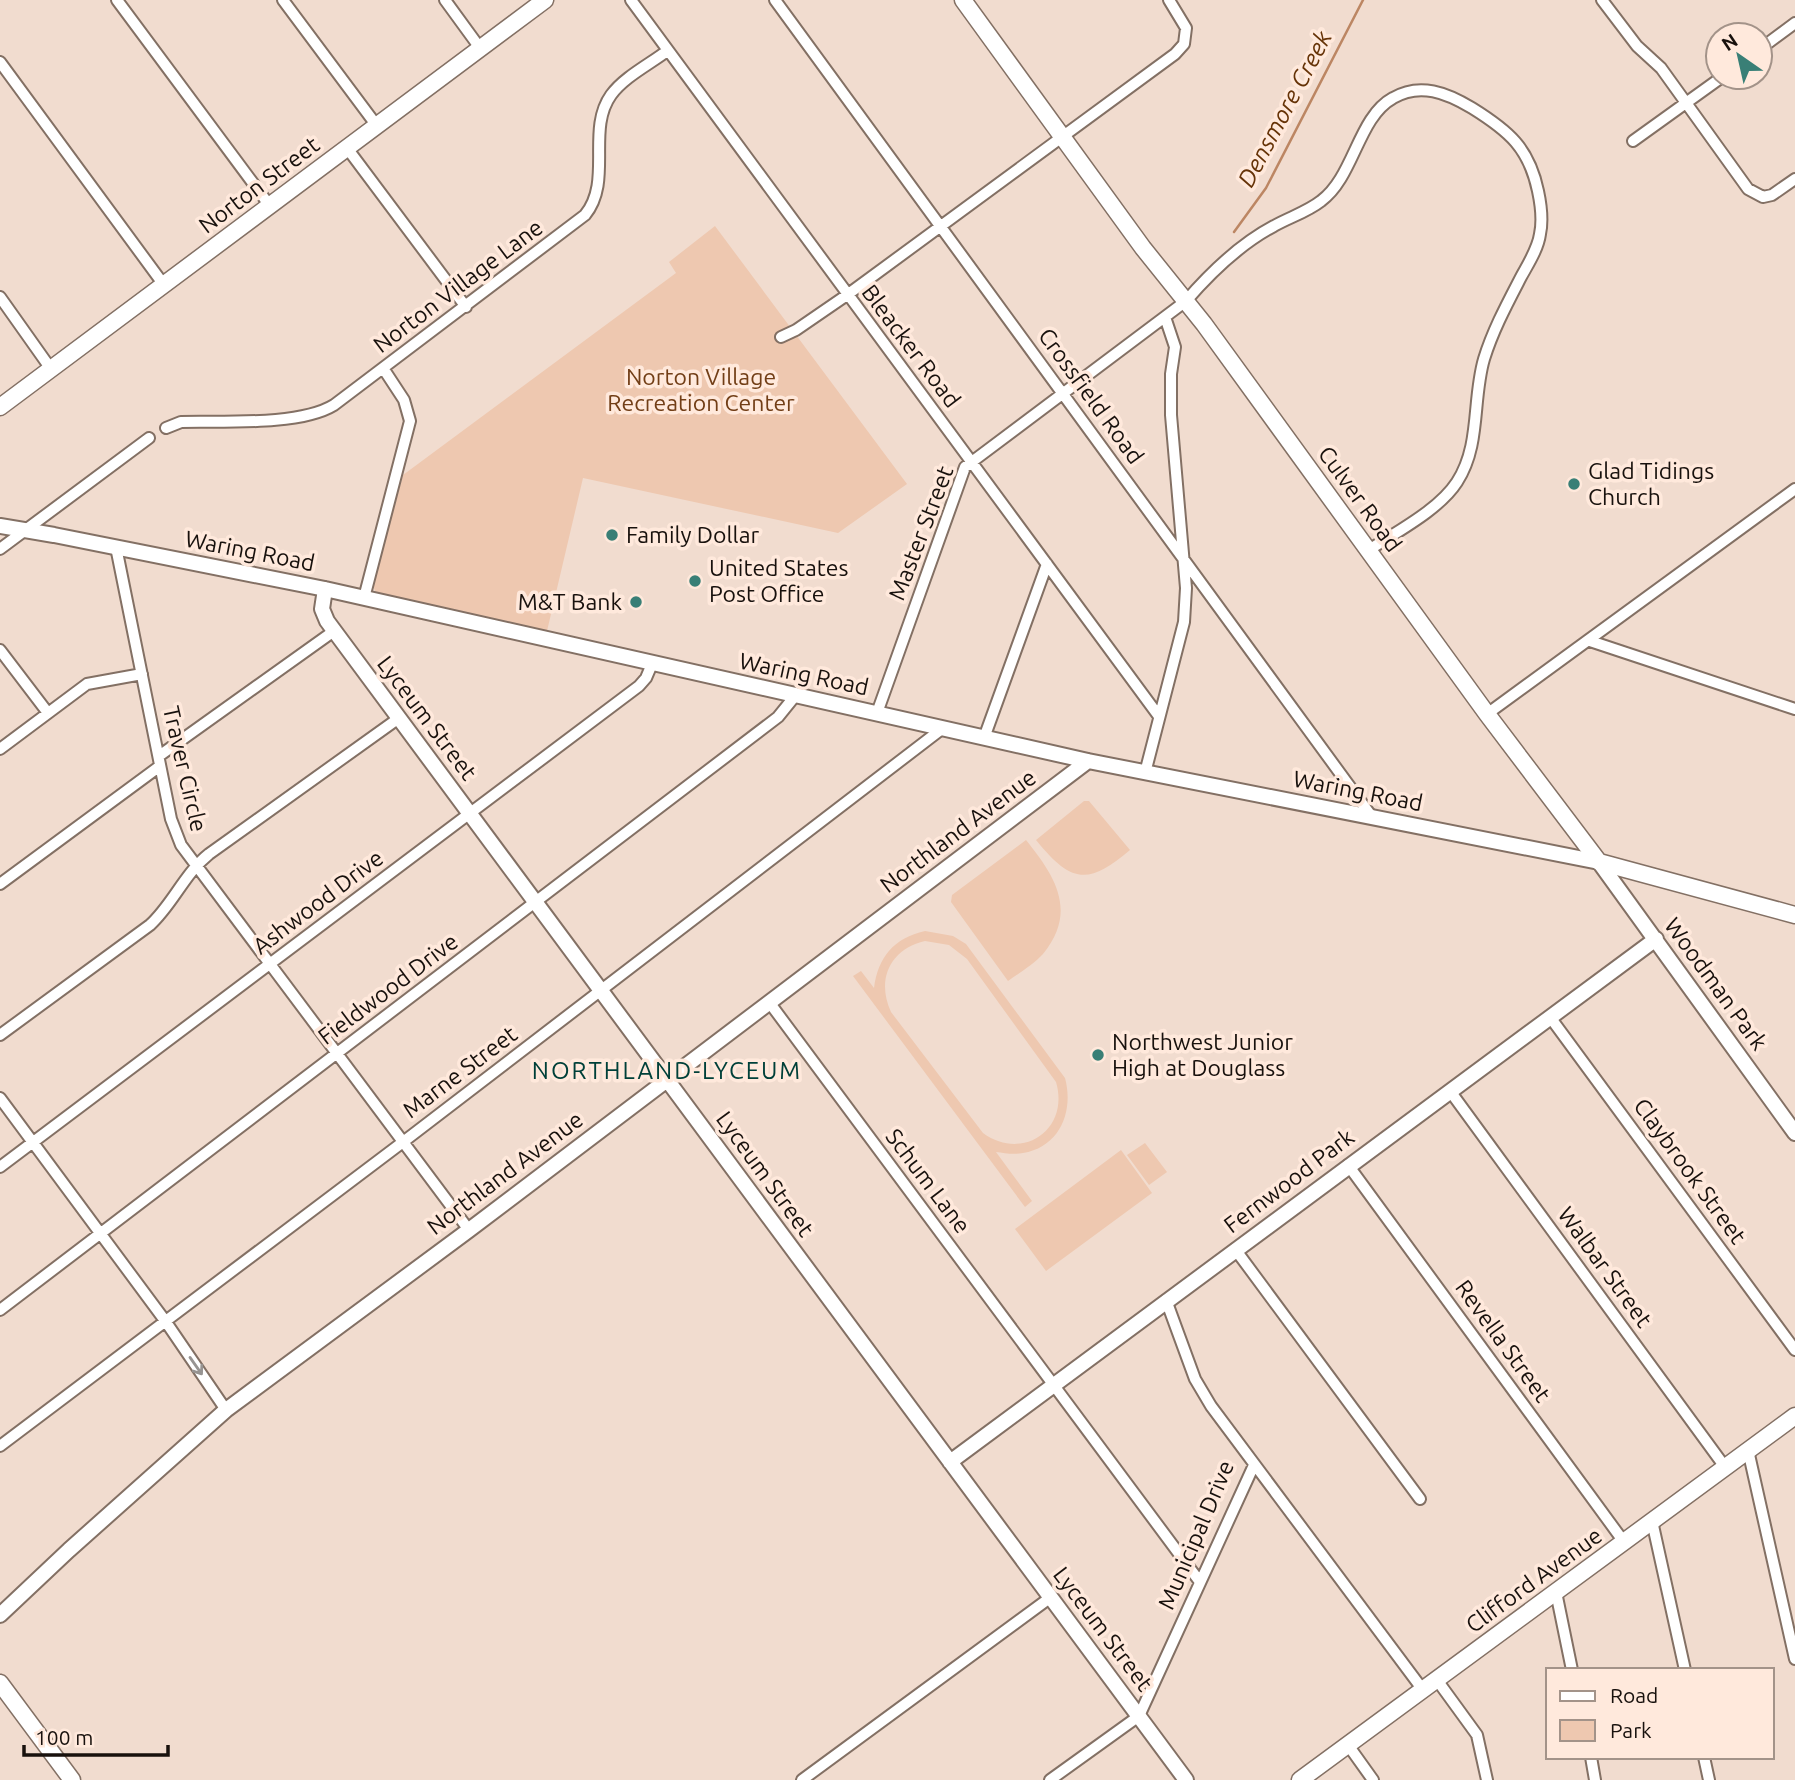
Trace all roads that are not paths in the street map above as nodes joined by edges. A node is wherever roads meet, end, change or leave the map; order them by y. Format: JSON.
{"nodes":[{"id":1,"x":117,"y":0,"type":"edge"},
{"id":2,"x":283,"y":0,"type":"edge"},
{"id":3,"x":445,"y":0,"type":"edge"},
{"id":4,"x":545,"y":0,"type":"edge"},
{"id":5,"x":631,"y":0,"type":"edge"},
{"id":6,"x":775,"y":0,"type":"edge"},
{"id":7,"x":963,"y":0,"type":"edge"},
{"id":8,"x":1169,"y":0,"type":"edge"},
{"id":9,"x":1606,"y":1,"type":"edge"},
{"id":10,"x":1795,"y":23,"type":"edge"},
{"id":11,"x":1774,"y":39,"type":"edge"},
{"id":12,"x":480,"y":48,"type":"junction"},
{"id":13,"x":667,"y":51,"type":"junction"},
{"id":14,"x":0,"y":62,"type":"edge"},
{"id":15,"x":1704,"y":90,"type":"edge"},
{"id":16,"x":1686,"y":103,"type":"junction"},
{"id":17,"x":377,"y":126,"type":"junction"},
{"id":18,"x":1061,"y":136,"type":"junction"},
{"id":19,"x":1633,"y":141,"type":"dead end"},
{"id":20,"x":347,"y":148,"type":"junction"},
{"id":21,"x":1795,"y":179,"type":"edge"},
{"id":22,"x":270,"y":206,"type":"junction"},
{"id":23,"x":939,"y":225,"type":"junction"},
{"id":24,"x":164,"y":285,"type":"junction"},
{"id":25,"x":847,"y":295,"type":"junction"},
{"id":26,"x":0,"y":298,"type":"edge"},
{"id":27,"x":1186,"y":301,"type":"junction"},
{"id":28,"x":466,"y":307,"type":"junction"},
{"id":29,"x":1165,"y":317,"type":"junction"},
{"id":30,"x":782,"y":337,"type":"dead end"},
{"id":31,"x":383,"y":368,"type":"junction"},
{"id":32,"x":51,"y":369,"type":"junction"},
{"id":33,"x":1063,"y":393,"type":"junction"},
{"id":34,"x":0,"y":407,"type":"edge"},
{"id":35,"x":166,"y":428,"type":"dead end"},
{"id":36,"x":149,"y":438,"type":"dead end"},
{"id":37,"x":971,"y":462,"type":"junction"},
{"id":38,"x":1795,"y":489,"type":"edge"},
{"id":39,"x":0,"y":526,"type":"edge"},
{"id":40,"x":23,"y":531,"type":"junction"},
{"id":41,"x":116,"y":547,"type":"junction"},
{"id":42,"x":0,"y":549,"type":"edge"},
{"id":43,"x":1369,"y":550,"type":"junction"},
{"id":44,"x":1183,"y":558,"type":"junction"},
{"id":45,"x":1047,"y":565,"type":"junction"},
{"id":46,"x":325,"y":589,"type":"junction"},
{"id":47,"x":364,"y":598,"type":"junction"},
{"id":48,"x":334,"y":631,"type":"junction"},
{"id":49,"x":1590,"y":641,"type":"junction"},
{"id":50,"x":0,"y":650,"type":"edge"},
{"id":51,"x":652,"y":664,"type":"junction"},
{"id":52,"x":142,"y":674,"type":"junction"},
{"id":53,"x":795,"y":696,"type":"junction"},
{"id":54,"x":1795,"y":709,"type":"edge"},
{"id":55,"x":48,"y":713,"type":"junction"},
{"id":56,"x":877,"y":713,"type":"junction"},
{"id":57,"x":1487,"y":714,"type":"junction"},
{"id":58,"x":1158,"y":716,"type":"junction"},
{"id":59,"x":399,"y":718,"type":"junction"},
{"id":60,"x":943,"y":728,"type":"junction"},
{"id":61,"x":984,"y":738,"type":"junction"},
{"id":62,"x":0,"y":749,"type":"edge"},
{"id":63,"x":160,"y":761,"type":"junction"},
{"id":64,"x":1088,"y":761,"type":"junction"},
{"id":65,"x":1145,"y":773,"type":"junction"},
{"id":66,"x":470,"y":814,"type":"junction"},
{"id":67,"x":1373,"y":817,"type":"junction"},
{"id":68,"x":1599,"y":862,"type":"junction"},
{"id":69,"x":195,"y":866,"type":"junction"},
{"id":70,"x":0,"y":884,"type":"edge"},
{"id":71,"x":537,"y":902,"type":"junction"},
{"id":72,"x":1795,"y":915,"type":"edge"},
{"id":73,"x":1656,"y":939,"type":"junction"},
{"id":74,"x":270,"y":964,"type":"junction"},
{"id":75,"x":602,"y":991,"type":"junction"},
{"id":76,"x":769,"y":1002,"type":"junction"},
{"id":77,"x":1550,"y":1017,"type":"junction"},
{"id":78,"x":0,"y":1035,"type":"edge"},
{"id":79,"x":337,"y":1054,"type":"junction"},
{"id":80,"x":667,"y":1079,"type":"junction"},
{"id":81,"x":1450,"y":1091,"type":"junction"},
{"id":82,"x":0,"y":1098,"type":"edge"},
{"id":83,"x":1795,"y":1133,"type":"edge"},
{"id":84,"x":33,"y":1142,"type":"junction"},
{"id":85,"x":403,"y":1142,"type":"junction"},
{"id":86,"x":1348,"y":1164,"type":"junction"},
{"id":87,"x":0,"y":1167,"type":"edge"},
{"id":88,"x":469,"y":1230,"type":"junction"},
{"id":89,"x":100,"y":1234,"type":"junction"},
{"id":90,"x":1236,"y":1249,"type":"junction"},
{"id":91,"x":1166,"y":1300,"type":"junction"},
{"id":92,"x":0,"y":1310,"type":"edge"},
{"id":93,"x":166,"y":1322,"type":"junction"},
{"id":94,"x":1795,"y":1350,"type":"edge"},
{"id":95,"x":1053,"y":1385,"type":"junction"},
{"id":96,"x":226,"y":1410,"type":"junction"},
{"id":97,"x":1795,"y":1416,"type":"edge"},
{"id":98,"x":0,"y":1446,"type":"edge"},
{"id":99,"x":1748,"y":1450,"type":"junction"},
{"id":100,"x":950,"y":1462,"type":"junction"},
{"id":101,"x":1254,"y":1465,"type":"junction"},
{"id":102,"x":1725,"y":1467,"type":"junction"},
{"id":103,"x":1420,"y":1499,"type":"dead end"},
{"id":104,"x":1652,"y":1521,"type":"junction"},
{"id":105,"x":1624,"y":1542,"type":"junction"},
{"id":106,"x":1200,"y":1582,"type":"junction"},
{"id":107,"x":1556,"y":1592,"type":"junction"},
{"id":108,"x":1051,"y":1597,"type":"junction"},
{"id":109,"x":0,"y":1615,"type":"edge"},
{"id":110,"x":1795,"y":1659,"type":"edge"},
{"id":111,"x":1573,"y":1668,"type":"edge"},
{"id":112,"x":1685,"y":1668,"type":"edge"},
{"id":113,"x":1437,"y":1680,"type":"junction"},
{"id":114,"x":0,"y":1683,"type":"edge"},
{"id":115,"x":1423,"y":1690,"type":"junction"},
{"id":116,"x":1139,"y":1716,"type":"junction"},
{"id":117,"x":1348,"y":1745,"type":"junction"},
{"id":118,"x":1591,"y":1759,"type":"edge"},
{"id":119,"x":1704,"y":1759,"type":"edge"},
{"id":120,"x":72,"y":1780,"type":"edge"},
{"id":121,"x":802,"y":1780,"type":"edge"},
{"id":122,"x":1050,"y":1780,"type":"edge"},
{"id":123,"x":1186,"y":1780,"type":"edge"},
{"id":124,"x":1300,"y":1780,"type":"edge"},
{"id":125,"x":1373,"y":1780,"type":"edge"},
{"id":126,"x":1487,"y":1780,"type":"edge"},
{"id":127,"x":1595,"y":1780,"type":"edge"},
{"id":128,"x":1709,"y":1780,"type":"edge"}],
"edges":[{"from":1,"to":22,"type":"street"},
{"from":2,"to":17,"type":"street"},
{"from":3,"to":12,"type":"street"},
{"from":4,"to":12,"type":"main road","name":"Norton Street"},
{"from":5,"to":13,"type":"street","name":"Bleacker Road"},
{"from":6,"to":23,"type":"street","name":"Crossfield Road"},
{"from":7,"to":18,"type":"main road","name":"Culver Road"},
{"from":8,"to":18,"type":"street"},
{"from":9,"to":16,"type":"street"},
{"from":10,"to":11,"type":"street"},
{"from":12,"to":17,"type":"main road","name":"Norton Street"},
{"from":13,"to":25,"type":"street","name":"Bleacker Road"},
{"from":13,"to":28,"type":"street","name":"Norton Village Lane"},
{"from":14,"to":24,"type":"street"},
{"from":15,"to":16,"type":"street"},
{"from":16,"to":19,"type":"street"},
{"from":16,"to":21,"type":"street"},
{"from":17,"to":20,"type":"main road","name":"Norton Street"},
{"from":18,"to":23,"type":"street"},
{"from":18,"to":27,"type":"main road","name":"Culver Road"},
{"from":20,"to":22,"type":"main road","name":"Norton Street"},
{"from":20,"to":28,"type":"street"},
{"from":22,"to":24,"type":"main road","name":"Norton Street"},
{"from":23,"to":25,"type":"street"},
{"from":23,"to":33,"type":"street","name":"Crossfield Road"},
{"from":24,"to":32,"type":"main road","name":"Norton Street"},
{"from":25,"to":30,"type":"street"},
{"from":25,"to":37,"type":"street","name":"Bleacker Road"},
{"from":26,"to":32,"type":"street"},
{"from":27,"to":29,"type":"street","name":"Master Street"},
{"from":27,"to":43,"type":"main road","name":"Culver Road"},
{"from":27,"to":43,"type":"street","name":"Master Street"},
{"from":28,"to":31,"type":"street","name":"Norton Village Lane"},
{"from":29,"to":33,"type":"street","name":"Master Street"},
{"from":29,"to":44,"type":"street"},
{"from":31,"to":35,"type":"street","name":"Norton Village Lane"},
{"from":31,"to":47,"type":"street"},
{"from":32,"to":34,"type":"main road","name":"Norton Street"},
{"from":33,"to":37,"type":"street","name":"Master Street"},
{"from":33,"to":44,"type":"street","name":"Crossfield Road"},
{"from":36,"to":40,"type":"street"},
{"from":37,"to":45,"type":"street","name":"Bleacker Road"},
{"from":37,"to":56,"type":"street","name":"Master Street"},
{"from":38,"to":49,"type":"street"},
{"from":39,"to":40,"type":"street","name":"Waring Road"},
{"from":40,"to":41,"type":"street","name":"Waring Road"},
{"from":40,"to":42,"type":"street"},
{"from":41,"to":46,"type":"street","name":"Waring Road"},
{"from":41,"to":52,"type":"street","name":"Traver Circle"},
{"from":43,"to":57,"type":"main road","name":"Culver Road"},
{"from":44,"to":58,"type":"street"},
{"from":44,"to":67,"type":"street","name":"Crossfield Road"},
{"from":45,"to":58,"type":"street","name":"Bleacker Road"},
{"from":45,"to":61,"type":"street"},
{"from":46,"to":47,"type":"street","name":"Waring Road"},
{"from":46,"to":48,"type":"street","name":"Lyceum Street"},
{"from":47,"to":51,"type":"street","name":"Waring Road"},
{"from":48,"to":59,"type":"street","name":"Lyceum Street"},
{"from":48,"to":63,"type":"street"},
{"from":49,"to":54,"type":"street"},
{"from":49,"to":57,"type":"street"},
{"from":50,"to":55,"type":"street"},
{"from":51,"to":53,"type":"street","name":"Waring Road"},
{"from":51,"to":66,"type":"street","name":"Ashwood Drive"},
{"from":52,"to":55,"type":"street"},
{"from":52,"to":63,"type":"street","name":"Traver Circle"},
{"from":53,"to":56,"type":"street","name":"Waring Road"},
{"from":53,"to":71,"type":"street","name":"Fieldwood Drive"},
{"from":55,"to":62,"type":"street"},
{"from":56,"to":60,"type":"street","name":"Waring Road"},
{"from":57,"to":68,"type":"main road","name":"Culver Road"},
{"from":58,"to":65,"type":"street"},
{"from":59,"to":66,"type":"street","name":"Lyceum Street"},
{"from":59,"to":69,"type":"street"},
{"from":60,"to":61,"type":"street","name":"Waring Road"},
{"from":60,"to":75,"type":"street","name":"Marne Street"},
{"from":61,"to":64,"type":"street","name":"Waring Road"},
{"from":63,"to":69,"type":"street","name":"Traver Circle"},
{"from":63,"to":70,"type":"street"},
{"from":64,"to":65,"type":"street","name":"Waring Road"},
{"from":64,"to":76,"type":"street","name":"Northland Avenue"},
{"from":65,"to":67,"type":"street","name":"Waring Road"},
{"from":66,"to":71,"type":"street","name":"Lyceum Street"},
{"from":66,"to":74,"type":"street","name":"Ashwood Drive"},
{"from":67,"to":68,"type":"street","name":"Waring Road"},
{"from":68,"to":72,"type":"main road"},
{"from":68,"to":73,"type":"street","name":"Woodman Park"},
{"from":69,"to":74,"type":"street"},
{"from":69,"to":78,"type":"street","name":"Traver Circle"},
{"from":71,"to":75,"type":"street","name":"Lyceum Street"},
{"from":71,"to":79,"type":"street","name":"Fieldwood Drive"},
{"from":73,"to":77,"type":"street","name":"Fernwood Park"},
{"from":73,"to":83,"type":"street","name":"Woodman Park"},
{"from":74,"to":79,"type":"street"},
{"from":74,"to":84,"type":"street","name":"Ashwood Drive"},
{"from":75,"to":80,"type":"street","name":"Lyceum Street"},
{"from":75,"to":85,"type":"street","name":"Marne Street"},
{"from":76,"to":80,"type":"street","name":"Northland Avenue"},
{"from":76,"to":95,"type":"street","name":"Schum Lane"},
{"from":77,"to":81,"type":"street","name":"Fernwood Park"},
{"from":77,"to":94,"type":"street","name":"Claybrook Street"},
{"from":79,"to":85,"type":"street"},
{"from":79,"to":89,"type":"street","name":"Fieldwood Drive"},
{"from":80,"to":88,"type":"street","name":"Northland Avenue"},
{"from":80,"to":100,"type":"street","name":"Lyceum Street"},
{"from":81,"to":86,"type":"street","name":"Fernwood Park"},
{"from":81,"to":102,"type":"street","name":"Walbar Street"},
{"from":82,"to":84,"type":"street"},
{"from":84,"to":87,"type":"street","name":"Ashwood Drive"},
{"from":84,"to":89,"type":"street"},
{"from":85,"to":88,"type":"street"},
{"from":85,"to":93,"type":"street","name":"Marne Street"},
{"from":86,"to":90,"type":"street","name":"Fernwood Park"},
{"from":86,"to":105,"type":"street","name":"Revella Street"},
{"from":88,"to":96,"type":"street","name":"Northland Avenue"},
{"from":89,"to":92,"type":"street","name":"Fieldwood Drive"},
{"from":89,"to":93,"type":"street"},
{"from":90,"to":91,"type":"street","name":"Fernwood Park"},
{"from":90,"to":103,"type":"street"},
{"from":91,"to":95,"type":"street","name":"Fernwood Park"},
{"from":91,"to":101,"type":"street","name":"Municipal Drive"},
{"from":93,"to":96,"type":"street","one_way":true},
{"from":93,"to":98,"type":"street","name":"Marne Street"},
{"from":95,"to":100,"type":"street","name":"Fernwood Park"},
{"from":95,"to":106,"type":"street","name":"Schum Lane"},
{"from":96,"to":109,"type":"street","name":"Northland Avenue"},
{"from":97,"to":99,"type":"main road","name":"Clifford Avenue"},
{"from":99,"to":102,"type":"main road","name":"Clifford Avenue"},
{"from":99,"to":110,"type":"street"},
{"from":100,"to":108,"type":"street","name":"Lyceum Street"},
{"from":101,"to":106,"type":"street","name":"Municipal Drive"},
{"from":101,"to":115,"type":"street"},
{"from":102,"to":104,"type":"main road","name":"Clifford Avenue"},
{"from":104,"to":105,"type":"main road","name":"Clifford Avenue"},
{"from":104,"to":112,"type":"street"},
{"from":105,"to":107,"type":"main road","name":"Clifford Avenue"},
{"from":106,"to":116,"type":"street","name":"Municipal Drive"},
{"from":107,"to":111,"type":"street"},
{"from":107,"to":113,"type":"main road","name":"Clifford Avenue"},
{"from":108,"to":116,"type":"street","name":"Lyceum Street"},
{"from":108,"to":121,"type":"street"},
{"from":113,"to":115,"type":"main road","name":"Clifford Avenue"},
{"from":113,"to":126,"type":"street"},
{"from":114,"to":120,"type":"main road"},
{"from":115,"to":117,"type":"main road","name":"Clifford Avenue"},
{"from":116,"to":122,"type":"street"},
{"from":116,"to":123,"type":"street","name":"Lyceum Street"},
{"from":117,"to":124,"type":"main road","name":"Clifford Avenue"},
{"from":117,"to":125,"type":"street"},
{"from":118,"to":127,"type":"street"},
{"from":119,"to":128,"type":"street"}]}
